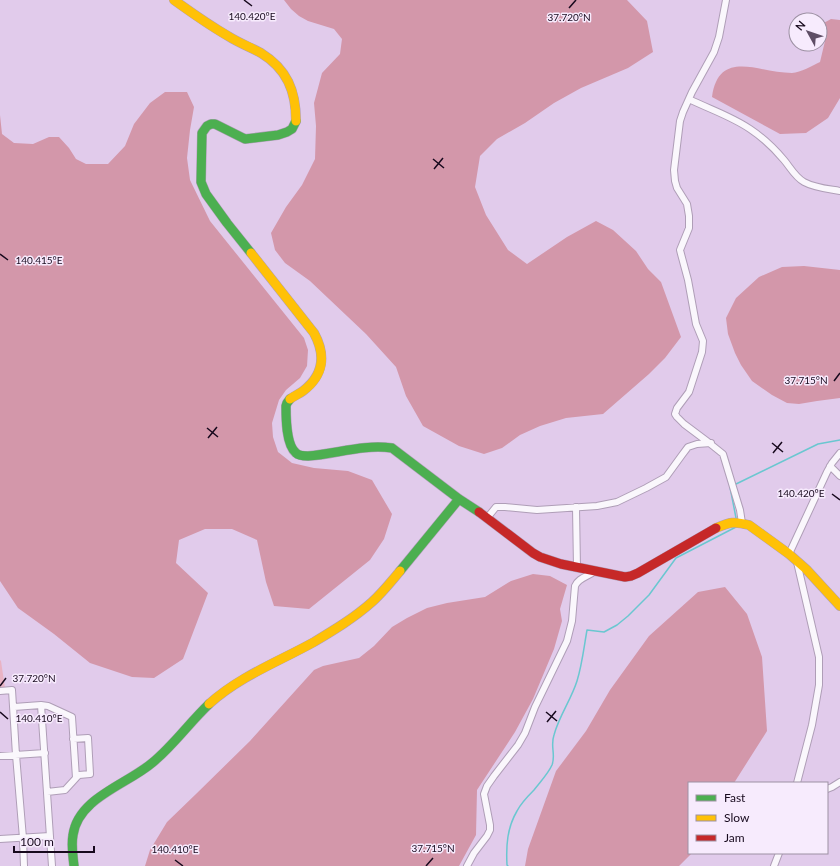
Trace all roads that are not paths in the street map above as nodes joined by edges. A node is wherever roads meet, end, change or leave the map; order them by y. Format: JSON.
{"nodes":[{"id":1,"x":174,"y":0,"type":"edge"},
{"id":2,"x":726,"y":0,"type":"edge"},
{"id":3,"x":689,"y":99,"type":"junction"},
{"id":4,"x":840,"y":191,"type":"edge"},
{"id":5,"x":710,"y":443,"type":"junction"},
{"id":6,"x":840,"y":453,"type":"edge"},
{"id":7,"x":830,"y":466,"type":"junction"},
{"id":8,"x":840,"y":476,"type":"edge"},
{"id":9,"x":459,"y":499,"type":"junction"},
{"id":10,"x":576,"y":508,"type":"junction"},
{"id":11,"x":487,"y":518,"type":"junction"},
{"id":12,"x":742,"y":523,"type":"junction"},
{"id":13,"x":789,"y":554,"type":"junction"},
{"id":14,"x":796,"y":561,"type":"junction"},
{"id":15,"x":577,"y":568,"type":"junction"},
{"id":16,"x":595,"y":571,"type":"junction"},
{"id":17,"x":840,"y":606,"type":"edge"},
{"id":18,"x":0,"y":691,"type":"edge"},
{"id":19,"x":41,"y":705,"type":"junction"},
{"id":20,"x":14,"y":707,"type":"junction"},
{"id":21,"x":73,"y":739,"type":"junction"},
{"id":22,"x":45,"y":753,"type":"junction"},
{"id":23,"x":16,"y":755,"type":"junction"},
{"id":24,"x":0,"y":756,"type":"edge"},
{"id":25,"x":76,"y":778,"type":"junction"},
{"id":26,"x":797,"y":782,"type":"edge"},
{"id":27,"x":840,"y":782,"type":"edge"},
{"id":28,"x":828,"y":789,"type":"edge"},
{"id":29,"x":48,"y":792,"type":"junction"},
{"id":30,"x":50,"y":836,"type":"junction"},
{"id":31,"x":23,"y":838,"type":"junction"},
{"id":32,"x":0,"y":839,"type":"edge"},
{"id":33,"x":779,"y":854,"type":"edge"},
{"id":34,"x":24,"y":866,"type":"edge"},
{"id":35,"x":52,"y":866,"type":"edge"},
{"id":36,"x":74,"y":866,"type":"edge"},
{"id":37,"x":466,"y":866,"type":"edge"},
{"id":38,"x":774,"y":866,"type":"edge"}],
"edges":[{"from":1,"to":9,"type":"street"},
{"from":2,"to":3,"type":"street"},
{"from":3,"to":4,"type":"street"},
{"from":3,"to":5,"type":"street"},
{"from":5,"to":10,"type":"street"},
{"from":5,"to":12,"type":"street"},
{"from":6,"to":7,"type":"street"},
{"from":7,"to":8,"type":"street"},
{"from":7,"to":13,"type":"street"},
{"from":9,"to":11,"type":"street"},
{"from":9,"to":36,"type":"street"},
{"from":10,"to":11,"type":"street"},
{"from":10,"to":15,"type":"street"},
{"from":11,"to":15,"type":"street"},
{"from":12,"to":13,"type":"street"},
{"from":12,"to":16,"type":"street"},
{"from":13,"to":14,"type":"street"},
{"from":14,"to":17,"type":"street"},
{"from":14,"to":26,"type":"street"},
{"from":15,"to":16,"type":"street"},
{"from":16,"to":37,"type":"street"},
{"from":18,"to":20,"type":"street"},
{"from":19,"to":20,"type":"street"},
{"from":19,"to":21,"type":"street"},
{"from":19,"to":22,"type":"street"},
{"from":20,"to":23,"type":"street"},
{"from":21,"to":25,"type":"street"},
{"from":21,"to":25,"type":"street"},
{"from":22,"to":23,"type":"street"},
{"from":22,"to":29,"type":"street"},
{"from":23,"to":24,"type":"street"},
{"from":23,"to":31,"type":"street"},
{"from":25,"to":29,"type":"street"},
{"from":27,"to":28,"type":"street"},
{"from":29,"to":30,"type":"street"},
{"from":30,"to":31,"type":"street"},
{"from":30,"to":35,"type":"street"},
{"from":31,"to":32,"type":"street"},
{"from":31,"to":34,"type":"street"},
{"from":33,"to":38,"type":"street"}]}
